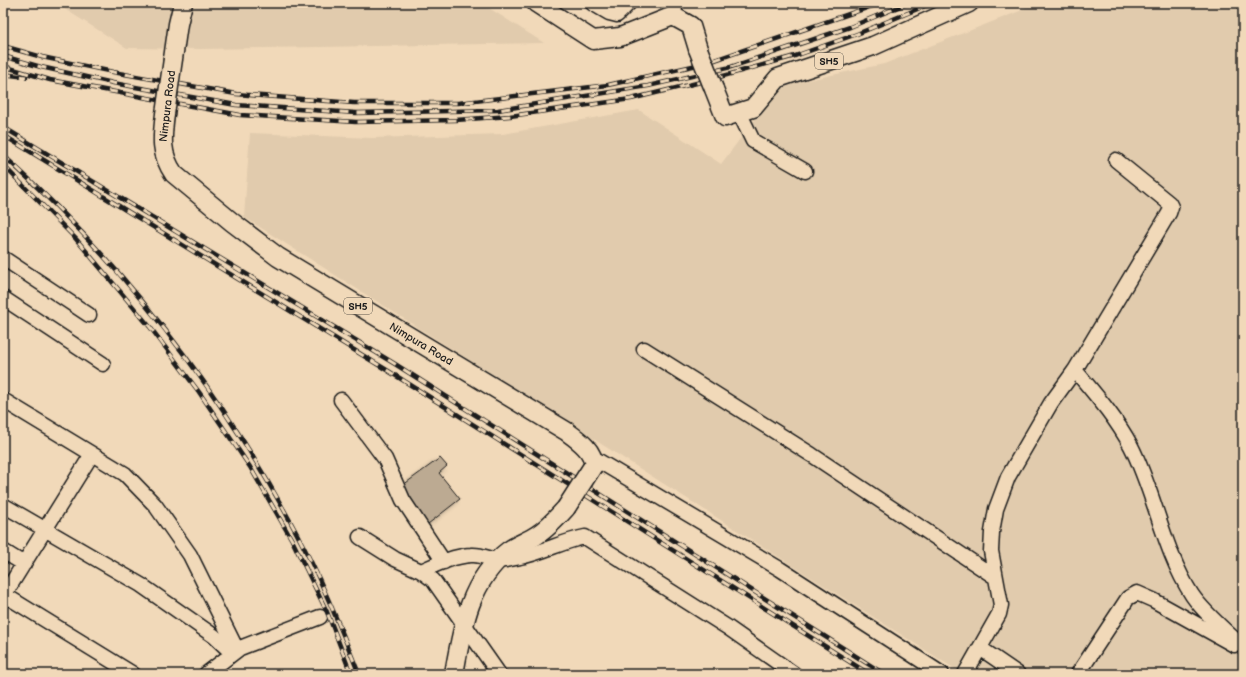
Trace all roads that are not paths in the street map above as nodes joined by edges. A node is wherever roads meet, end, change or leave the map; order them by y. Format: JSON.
{"nodes":[{"id":1,"x":183,"y":3,"type":"edge"},
{"id":2,"x":536,"y":3,"type":"edge"},
{"id":3,"x":592,"y":3,"type":"edge"},
{"id":4,"x":629,"y":3,"type":"edge"},
{"id":5,"x":969,"y":3,"type":"edge"},
{"id":6,"x":675,"y":10,"type":"edge"},
{"id":7,"x":739,"y":112,"type":"junction"},
{"id":8,"x":1116,"y":160,"type":"dead end"},
{"id":9,"x":805,"y":171,"type":"dead end"},
{"id":10,"x":3,"y":258,"type":"edge"},
{"id":11,"x":3,"y":298,"type":"edge"},
{"id":12,"x":89,"y":314,"type":"dead end"},
{"id":13,"x":644,"y":349,"type":"dead end"},
{"id":14,"x":103,"y":364,"type":"dead end"},
{"id":15,"x":1075,"y":370,"type":"junction"},
{"id":16,"x":3,"y":400,"type":"edge"},
{"id":17,"x":341,"y":400,"type":"dead end"},
{"id":18,"x":92,"y":454,"type":"junction"},
{"id":19,"x":592,"y":462,"type":"junction"},
{"id":20,"x":3,"y":505,"type":"edge"},
{"id":21,"x":45,"y":530,"type":"junction"},
{"id":22,"x":360,"y":537,"type":"dead end"},
{"id":23,"x":3,"y":551,"type":"edge"},
{"id":24,"x":497,"y":561,"type":"junction"},
{"id":25,"x":444,"y":562,"type":"junction"},
{"id":26,"x":24,"y":564,"type":"junction"},
{"id":27,"x":421,"y":570,"type":"junction"},
{"id":28,"x":995,"y":578,"type":"junction"},
{"id":29,"x":4,"y":595,"type":"edge"},
{"id":30,"x":320,"y":617,"type":"dead end"},
{"id":31,"x":464,"y":622,"type":"junction"},
{"id":32,"x":980,"y":648,"type":"junction"},
{"id":33,"x":1243,"y":649,"type":"edge"},
{"id":34,"x":235,"y":652,"type":"junction"},
{"id":35,"x":133,"y":674,"type":"edge"},
{"id":36,"x":206,"y":674,"type":"edge"},
{"id":37,"x":454,"y":674,"type":"edge"},
{"id":38,"x":499,"y":674,"type":"edge"},
{"id":39,"x":794,"y":674,"type":"edge"},
{"id":40,"x":942,"y":674,"type":"edge"},
{"id":41,"x":965,"y":674,"type":"edge"},
{"id":42,"x":1018,"y":674,"type":"edge"},
{"id":43,"x":1078,"y":674,"type":"edge"}],
"edges":[{"from":1,"to":19,"type":"main road","name":"Nimpura Road","number":"SH5","bridge":true},
{"from":2,"to":6,"type":"main road","number":"SH5"},
{"from":3,"to":4,"type":"street"},
{"from":5,"to":7,"type":"main road","number":"SH5"},
{"from":6,"to":7,"type":"main road","number":"SH5","bridge":true},
{"from":7,"to":9,"type":"street"},
{"from":8,"to":15,"type":"street"},
{"from":10,"to":12,"type":"street"},
{"from":11,"to":14,"type":"street"},
{"from":13,"to":28,"type":"street"},
{"from":15,"to":28,"type":"street"},
{"from":15,"to":33,"type":"street"},
{"from":16,"to":18,"type":"street"},
{"from":17,"to":25,"type":"street"},
{"from":18,"to":21,"type":"street"},
{"from":18,"to":34,"type":"street"},
{"from":19,"to":24,"type":"main road","bridge":true},
{"from":19,"to":40,"type":"street"},
{"from":20,"to":21,"type":"street"},
{"from":21,"to":26,"type":"street"},
{"from":21,"to":34,"type":"street"},
{"from":22,"to":27,"type":"street"},
{"from":23,"to":26,"type":"street"},
{"from":24,"to":25,"type":"street"},
{"from":24,"to":31,"type":"main road"},
{"from":24,"to":39,"type":"street"},
{"from":25,"to":27,"type":"street"},
{"from":26,"to":29,"type":"street"},
{"from":27,"to":31,"type":"street"},
{"from":28,"to":32,"type":"street"},
{"from":29,"to":35,"type":"street"},
{"from":30,"to":34,"type":"street"},
{"from":31,"to":37,"type":"main road"},
{"from":31,"to":38,"type":"street"},
{"from":32,"to":41,"type":"street"},
{"from":32,"to":42,"type":"street"},
{"from":33,"to":43,"type":"street"},
{"from":34,"to":36,"type":"street"}]}
